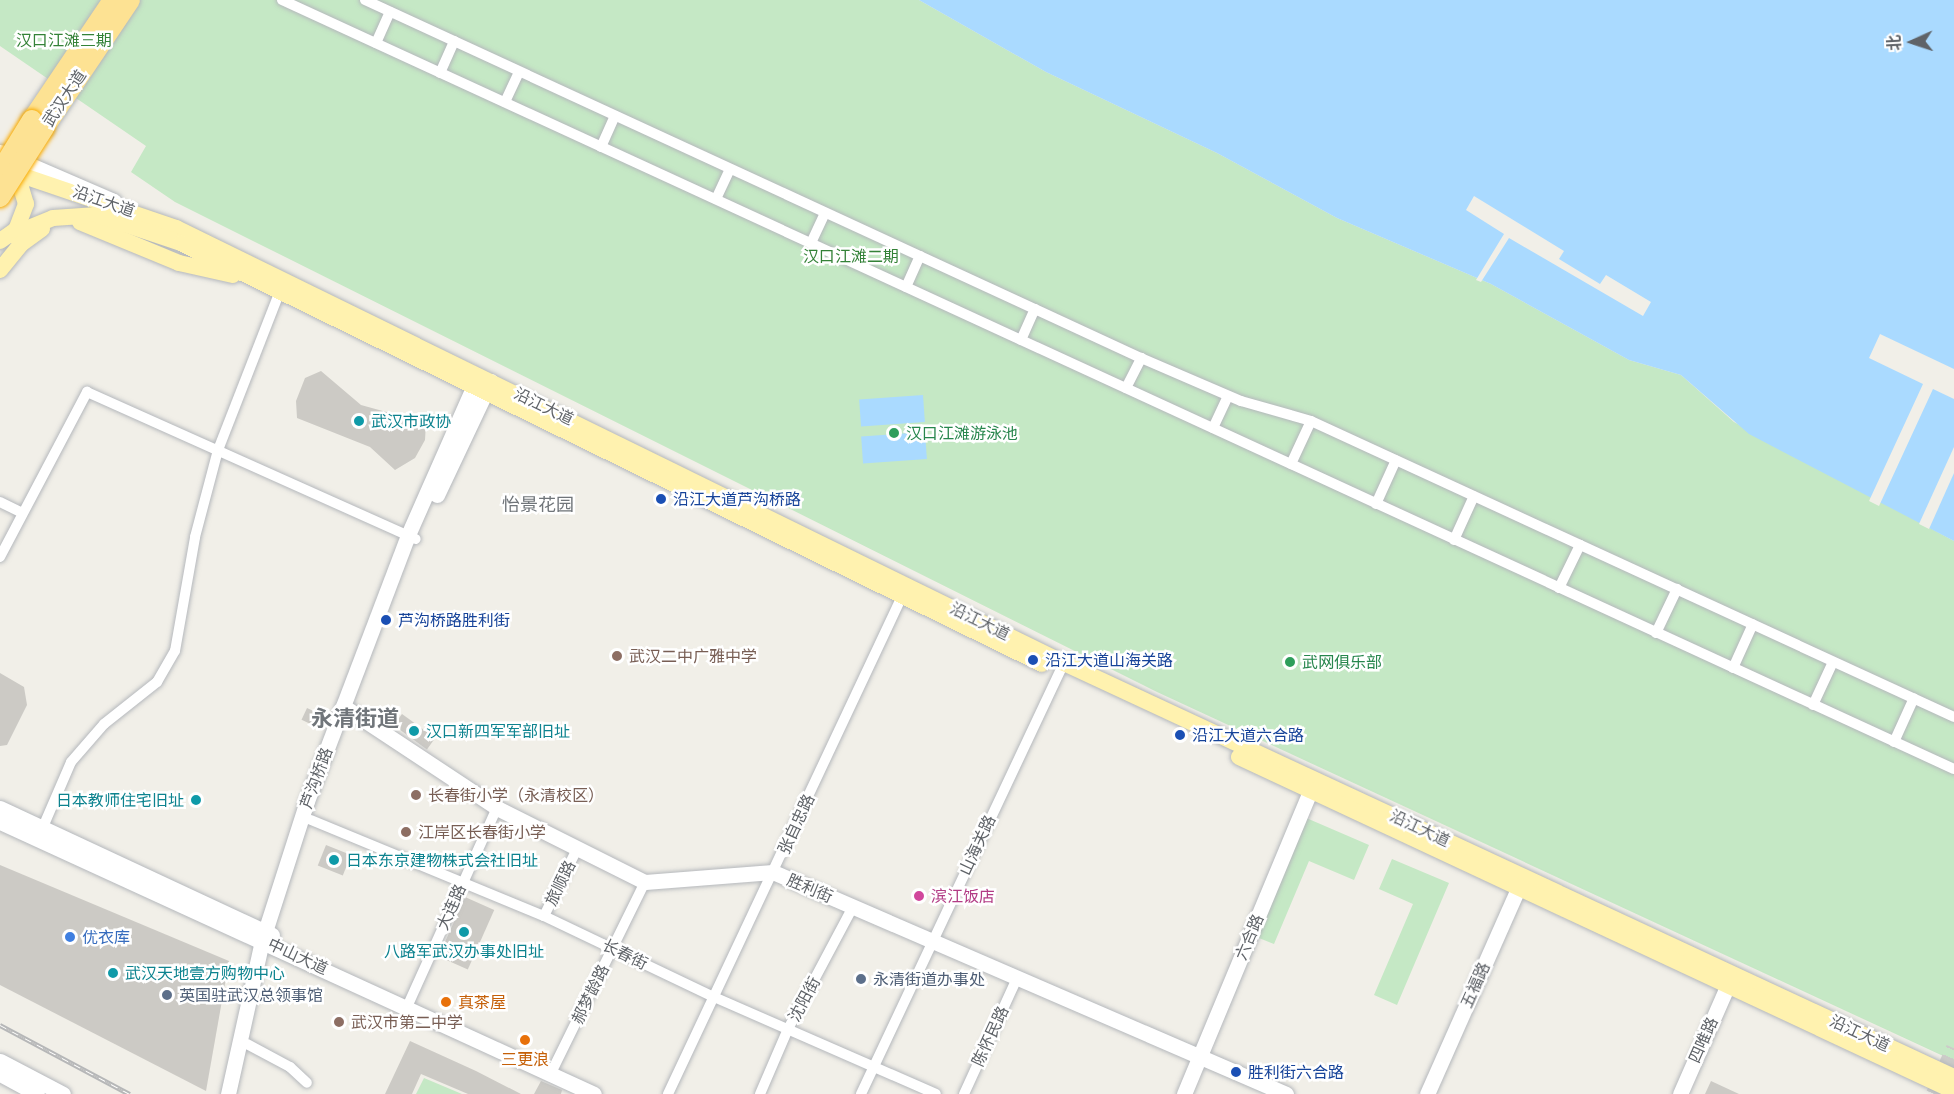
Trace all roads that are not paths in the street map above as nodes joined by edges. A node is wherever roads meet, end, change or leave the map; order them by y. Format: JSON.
{"nodes":[{"id":1,"x":113,"y":0,"type":"edge"},
{"id":2,"x":130,"y":0,"type":"edge"},
{"id":3,"x":282,"y":0,"type":"edge"},
{"id":4,"x":365,"y":0,"type":"edge"},
{"id":5,"x":390,"y":12,"type":"junction"},
{"id":6,"x":454,"y":41,"type":"junction"},
{"id":7,"x":376,"y":43,"type":"junction"},
{"id":8,"x":519,"y":72,"type":"junction"},
{"id":9,"x":440,"y":73,"type":"junction"},
{"id":10,"x":505,"y":102,"type":"junction"},
{"id":11,"x":615,"y":116,"type":"junction"},
{"id":12,"x":601,"y":147,"type":"junction"},
{"id":13,"x":0,"y":152,"type":"edge"},
{"id":14,"x":2,"y":169,"type":"edge"},
{"id":15,"x":730,"y":169,"type":"junction"},
{"id":16,"x":0,"y":197,"type":"edge"},
{"id":17,"x":716,"y":200,"type":"junction"},
{"id":18,"x":125,"y":207,"type":"junction"},
{"id":19,"x":825,"y":213,"type":"junction"},
{"id":20,"x":60,"y":219,"type":"junction"},
{"id":21,"x":6,"y":238,"type":"edge"},
{"id":22,"x":811,"y":243,"type":"junction"},
{"id":23,"x":920,"y":256,"type":"junction"},
{"id":24,"x":0,"y":270,"type":"edge"},
{"id":25,"x":906,"y":287,"type":"junction"},
{"id":26,"x":280,"y":291,"type":"junction"},
{"id":27,"x":1035,"y":309,"type":"junction"},
{"id":28,"x":1021,"y":340,"type":"junction"},
{"id":29,"x":1141,"y":358,"type":"junction"},
{"id":30,"x":482,"y":383,"type":"junction"},
{"id":31,"x":1126,"y":388,"type":"junction"},
{"id":32,"x":1228,"y":396,"type":"junction"},
{"id":33,"x":1311,"y":421,"type":"junction"},
{"id":34,"x":1213,"y":428,"type":"junction"},
{"id":35,"x":218,"y":450,"type":"junction"},
{"id":36,"x":1396,"y":460,"type":"junction"},
{"id":37,"x":1291,"y":464,"type":"junction"},
{"id":38,"x":1474,"y":496,"type":"junction"},
{"id":39,"x":0,"y":502,"type":"edge"},
{"id":40,"x":1376,"y":504,"type":"junction"},
{"id":41,"x":23,"y":513,"type":"junction"},
{"id":42,"x":412,"y":537,"type":"junction"},
{"id":43,"x":1454,"y":540,"type":"junction"},
{"id":44,"x":1580,"y":545,"type":"junction"},
{"id":45,"x":0,"y":557,"type":"edge"},
{"id":46,"x":1559,"y":588,"type":"junction"},
{"id":47,"x":1677,"y":589,"type":"junction"},
{"id":48,"x":904,"y":591,"type":"junction"},
{"id":49,"x":1753,"y":624,"type":"junction"},
{"id":50,"x":1656,"y":633,"type":"junction"},
{"id":51,"x":1833,"y":662,"type":"junction"},
{"id":52,"x":1062,"y":667,"type":"junction"},
{"id":53,"x":1733,"y":668,"type":"junction"},
{"id":54,"x":1914,"y":698,"type":"junction"},
{"id":55,"x":1814,"y":705,"type":"junction"},
{"id":56,"x":348,"y":707,"type":"junction"},
{"id":57,"x":1954,"y":717,"type":"edge"},
{"id":58,"x":1894,"y":742,"type":"junction"},
{"id":59,"x":1954,"y":769,"type":"edge"},
{"id":60,"x":1313,"y":785,"type":"junction"},
{"id":61,"x":0,"y":808,"type":"edge"},
{"id":62,"x":497,"y":808,"type":"junction"},
{"id":63,"x":310,"y":820,"type":"junction"},
{"id":64,"x":0,"y":822,"type":"edge"},
{"id":65,"x":40,"y":833,"type":"junction"},
{"id":66,"x":577,"y":849,"type":"junction"},
{"id":67,"x":773,"y":872,"type":"junction"},
{"id":68,"x":645,"y":882,"type":"junction"},
{"id":69,"x":1521,"y":882,"type":"junction"},
{"id":70,"x":461,"y":883,"type":"junction"},
{"id":71,"x":853,"y":907,"type":"junction"},
{"id":72,"x":544,"y":916,"type":"junction"},
{"id":73,"x":268,"y":937,"type":"junction"},
{"id":74,"x":932,"y":941,"type":"junction"},
{"id":75,"x":613,"y":949,"type":"junction"},
{"id":76,"x":1017,"y":978,"type":"junction"},
{"id":77,"x":1727,"y":987,"type":"junction"},
{"id":78,"x":714,"y":998,"type":"junction"},
{"id":79,"x":407,"y":1007,"type":"junction"},
{"id":80,"x":788,"y":1029,"type":"junction"},
{"id":81,"x":247,"y":1044,"type":"junction"},
{"id":82,"x":1199,"y":1057,"type":"junction"},
{"id":83,"x":0,"y":1061,"type":"edge"},
{"id":84,"x":875,"y":1065,"type":"junction"},
{"id":85,"x":551,"y":1073,"type":"junction"},
{"id":86,"x":0,"y":1074,"type":"edge"},
{"id":87,"x":307,"y":1083,"type":"dead end"},
{"id":88,"x":1948,"y":1085,"type":"edge"},
{"id":89,"x":37,"y":1094,"type":"edge"},
{"id":90,"x":63,"y":1094,"type":"edge"},
{"id":91,"x":228,"y":1094,"type":"edge"},
{"id":92,"x":237,"y":1094,"type":"edge"},
{"id":93,"x":594,"y":1094,"type":"edge"},
{"id":94,"x":668,"y":1094,"type":"edge"},
{"id":95,"x":760,"y":1094,"type":"edge"},
{"id":96,"x":861,"y":1094,"type":"edge"},
{"id":97,"x":936,"y":1094,"type":"edge"},
{"id":98,"x":964,"y":1094,"type":"edge"},
{"id":99,"x":1184,"y":1094,"type":"edge"},
{"id":100,"x":1286,"y":1094,"type":"edge"},
{"id":101,"x":1427,"y":1094,"type":"edge"},
{"id":102,"x":1680,"y":1094,"type":"edge"}],
"edges":[{"from":1,"to":14,"type":"highway","name":"武汉大道","bridge":true},
{"from":2,"to":16,"type":"highway","name":"武汉大道","bridge":true},
{"from":3,"to":7,"type":"street"},
{"from":4,"to":5,"type":"street"},
{"from":5,"to":6,"type":"street"},
{"from":5,"to":7,"type":"street"},
{"from":6,"to":8,"type":"street"},
{"from":6,"to":9,"type":"street"},
{"from":7,"to":9,"type":"street"},
{"from":8,"to":10,"type":"street"},
{"from":8,"to":11,"type":"street"},
{"from":9,"to":10,"type":"street"},
{"from":10,"to":12,"type":"street"},
{"from":11,"to":12,"type":"street"},
{"from":11,"to":15,"type":"street"},
{"from":12,"to":17,"type":"street"},
{"from":13,"to":18,"type":"main road"},
{"from":14,"to":18,"type":"main road","name":"沿江大道"},
{"from":14,"to":21,"type":"main road"},
{"from":15,"to":17,"type":"street"},
{"from":15,"to":19,"type":"street"},
{"from":17,"to":22,"type":"street"},
{"from":18,"to":30,"type":"main road","name":"沿江大道"},
{"from":19,"to":22,"type":"street"},
{"from":19,"to":23,"type":"street"},
{"from":20,"to":21,"type":"main road","name":"沿江大道"},
{"from":20,"to":24,"type":"main road"},
{"from":20,"to":26,"type":"main road","name":"沿江大道"},
{"from":22,"to":25,"type":"street"},
{"from":23,"to":25,"type":"street"},
{"from":23,"to":27,"type":"street"},
{"from":25,"to":28,"type":"street"},
{"from":26,"to":30,"type":"main road","name":"沿江大道"},
{"from":26,"to":35,"type":"street"},
{"from":27,"to":28,"type":"street"},
{"from":27,"to":29,"type":"street"},
{"from":28,"to":31,"type":"street"},
{"from":29,"to":31,"type":"street"},
{"from":29,"to":32,"type":"street"},
{"from":30,"to":42,"type":"main road","name":"芦沟桥路"},
{"from":30,"to":48,"type":"main road","name":"沿江大道"},
{"from":31,"to":34,"type":"street"},
{"from":32,"to":33,"type":"street"},
{"from":32,"to":34,"type":"street"},
{"from":33,"to":36,"type":"street"},
{"from":33,"to":37,"type":"street"},
{"from":34,"to":37,"type":"street"},
{"from":35,"to":41,"type":"street"},
{"from":35,"to":42,"type":"street"},
{"from":35,"to":65,"type":"street"},
{"from":36,"to":38,"type":"street"},
{"from":36,"to":40,"type":"street"},
{"from":37,"to":40,"type":"street"},
{"from":38,"to":43,"type":"street"},
{"from":38,"to":44,"type":"street"},
{"from":39,"to":41,"type":"street"},
{"from":40,"to":43,"type":"street"},
{"from":41,"to":45,"type":"street"},
{"from":42,"to":56,"type":"main road","name":"芦沟桥路"},
{"from":43,"to":46,"type":"street"},
{"from":44,"to":46,"type":"street"},
{"from":44,"to":47,"type":"street"},
{"from":46,"to":50,"type":"street"},
{"from":47,"to":49,"type":"street"},
{"from":47,"to":50,"type":"street"},
{"from":48,"to":52,"type":"main road","name":"沿江大道"},
{"from":48,"to":67,"type":"street","name":"张自忠路"},
{"from":49,"to":51,"type":"street"},
{"from":49,"to":53,"type":"street"},
{"from":50,"to":53,"type":"street"},
{"from":51,"to":54,"type":"street"},
{"from":51,"to":55,"type":"street"},
{"from":52,"to":60,"type":"main road","name":"沿江大道"},
{"from":52,"to":74,"type":"street","name":"山海关路"},
{"from":53,"to":55,"type":"street"},
{"from":54,"to":57,"type":"street"},
{"from":54,"to":58,"type":"street"},
{"from":55,"to":58,"type":"street"},
{"from":56,"to":62,"type":"main road"},
{"from":56,"to":63,"type":"main road","name":"芦沟桥路"},
{"from":56,"to":73,"type":"main road","name":"芦沟桥路"},
{"from":58,"to":59,"type":"street"},
{"from":60,"to":69,"type":"main road","name":"沿江大道"},
{"from":60,"to":82,"type":"main road","name":"六合路"},
{"from":61,"to":65,"type":"main road","name":"中山大道"},
{"from":62,"to":66,"type":"main road"},
{"from":62,"to":70,"type":"street","name":"大连路"},
{"from":63,"to":70,"type":"street","name":"长春街"},
{"from":63,"to":73,"type":"main road","name":"芦沟桥路"},
{"from":64,"to":65,"type":"main road","name":"中山大道"},
{"from":65,"to":73,"type":"main road","name":"中山大道"},
{"from":66,"to":68,"type":"main road"},
{"from":66,"to":72,"type":"street","name":"旅顺路"},
{"from":67,"to":68,"type":"main road","name":"胜利街"},
{"from":67,"to":71,"type":"main road","name":"胜利街"},
{"from":67,"to":78,"type":"street","name":"张自忠路"},
{"from":68,"to":75,"type":"street","name":"郝梦龄路"},
{"from":69,"to":77,"type":"main road","name":"沿江大道"},
{"from":69,"to":88,"type":"main road","name":"沿江大道"},
{"from":69,"to":101,"type":"main road","name":"五福路"},
{"from":70,"to":72,"type":"street","name":"长春街"},
{"from":70,"to":79,"type":"street","name":"大连路"},
{"from":71,"to":74,"type":"main road","name":"胜利街"},
{"from":71,"to":80,"type":"street","name":"沈阳街"},
{"from":72,"to":75,"type":"street","name":"长春街"},
{"from":73,"to":79,"type":"main road","name":"中山大道"},
{"from":73,"to":81,"type":"main road","name":"芦沟桥路"},
{"from":73,"to":91,"type":"main road","name":"芦沟桥路"},
{"from":74,"to":76,"type":"main road","name":"胜利街"},
{"from":74,"to":84,"type":"street","name":"山海关路"},
{"from":75,"to":78,"type":"street","name":"长春街"},
{"from":75,"to":85,"type":"street","name":"郝梦龄路"},
{"from":76,"to":82,"type":"main road","name":"胜利街"},
{"from":76,"to":98,"type":"street","name":"陈怀民路"},
{"from":77,"to":88,"type":"main road","name":"沿江大道"},
{"from":77,"to":102,"type":"main road","name":"四唯路"},
{"from":78,"to":80,"type":"street","name":"长春街"},
{"from":78,"to":94,"type":"street","name":"张自忠路"},
{"from":79,"to":85,"type":"main road","name":"中山大道"},
{"from":80,"to":84,"type":"street","name":"长春街"},
{"from":80,"to":95,"type":"street","name":"沈阳街"},
{"from":81,"to":87,"type":"street"},
{"from":81,"to":92,"type":"main road","name":"芦沟桥路"},
{"from":82,"to":99,"type":"main road","name":"六合路"},
{"from":82,"to":100,"type":"main road","name":"胜利街"},
{"from":83,"to":90,"type":"main road"},
{"from":84,"to":96,"type":"street","name":"山海关路"},
{"from":84,"to":97,"type":"street","name":"长春街"},
{"from":85,"to":93,"type":"main road","name":"中山大道"},
{"from":86,"to":89,"type":"main road"}]}
